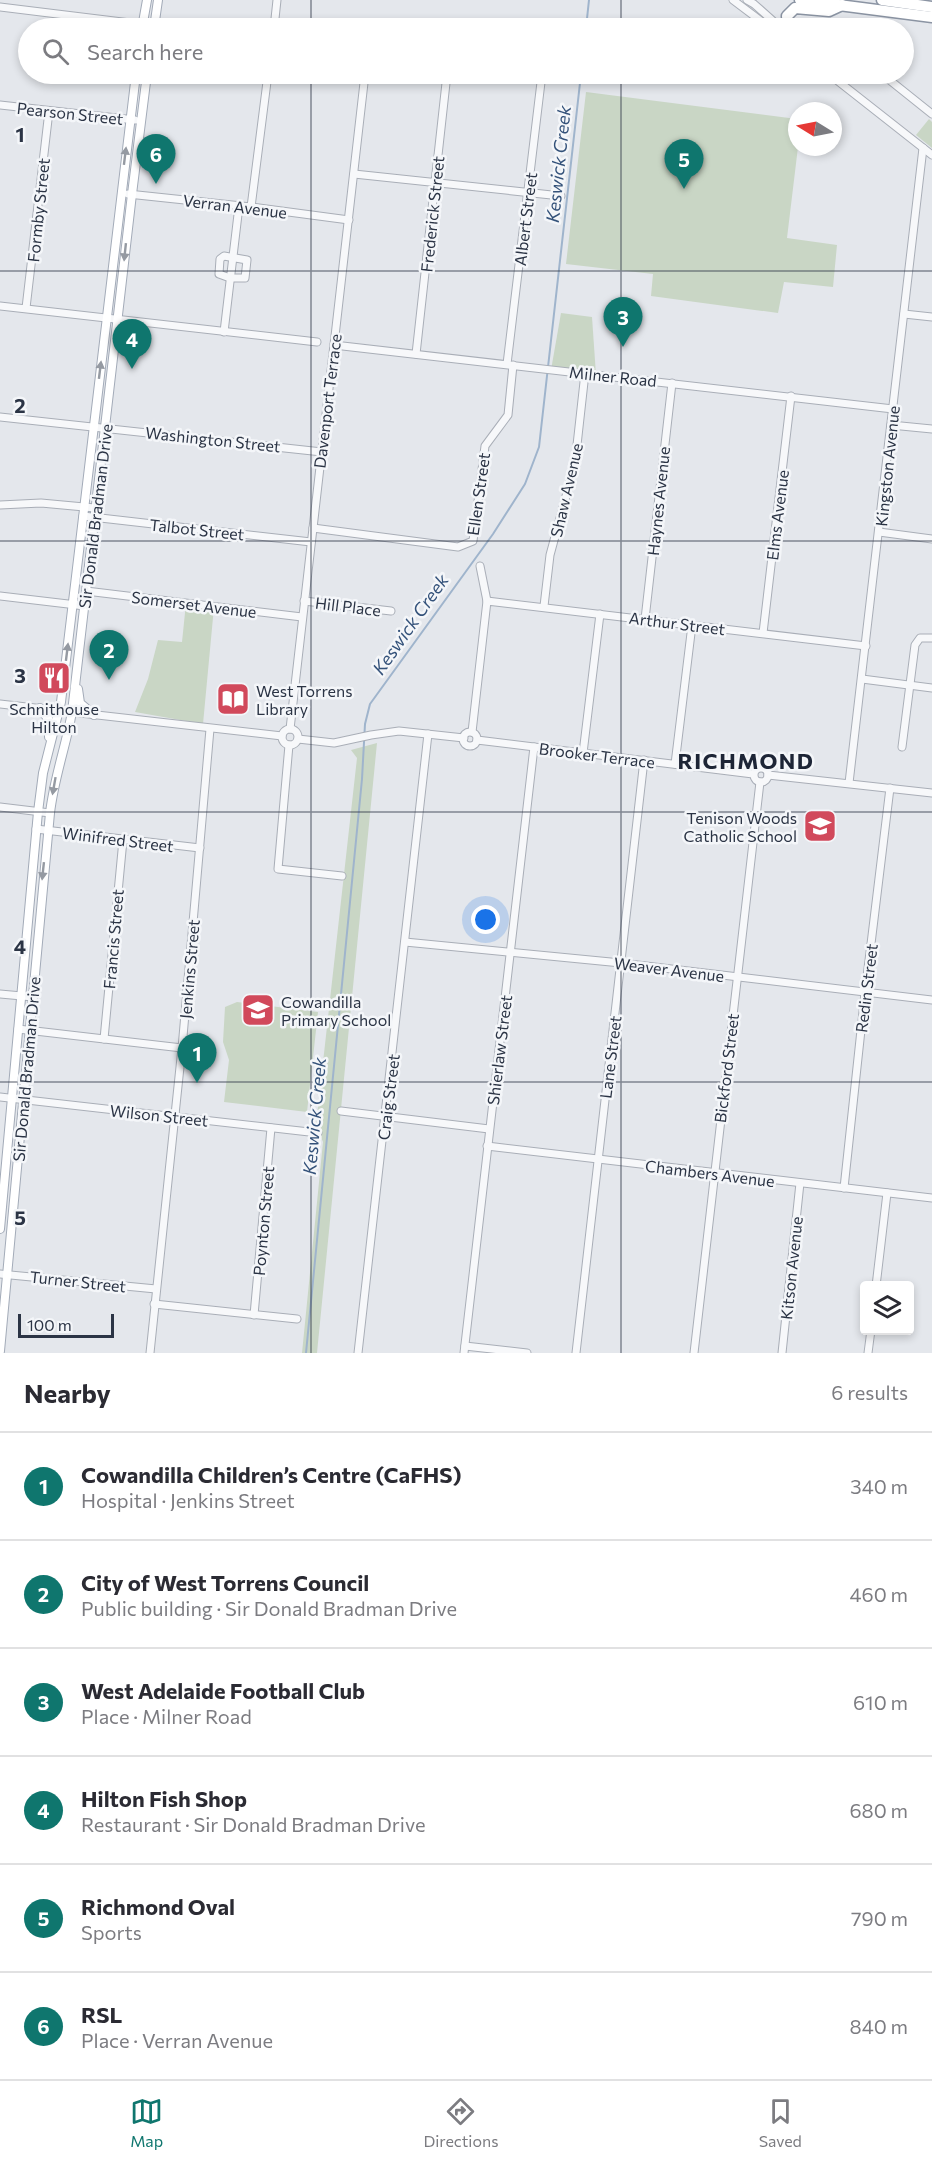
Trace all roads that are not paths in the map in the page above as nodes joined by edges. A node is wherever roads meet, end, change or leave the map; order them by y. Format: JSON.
{"nodes":[{"id":1,"x":147,"y":0,"type":"edge"},
{"id":2,"x":158,"y":0,"type":"edge"},
{"id":3,"x":277,"y":0,"type":"edge"},
{"id":4,"x":733,"y":0,"type":"edge"},
{"id":5,"x":747,"y":0,"type":"edge"},
{"id":6,"x":800,"y":0,"type":"edge"},
{"id":7,"x":882,"y":0,"type":"edge"},
{"id":8,"x":842,"y":4,"type":"junction"},
{"id":9,"x":0,"y":7,"type":"edge"},
{"id":10,"x":932,"y":7,"type":"edge"},
{"id":11,"x":932,"y":17,"type":"edge"},
{"id":12,"x":83,"y":18,"type":"edge"},
{"id":13,"x":144,"y":18,"type":"edge"},
{"id":14,"x":155,"y":18,"type":"edge"},
{"id":15,"x":275,"y":18,"type":"edge"},
{"id":16,"x":757,"y":18,"type":"edge"},
{"id":17,"x":770,"y":18,"type":"edge"},
{"id":18,"x":787,"y":18,"type":"edge"},
{"id":19,"x":134,"y":84,"type":"edge"},
{"id":20,"x":146,"y":84,"type":"edge"},
{"id":21,"x":267,"y":84,"type":"edge"},
{"id":22,"x":365,"y":84,"type":"edge"},
{"id":23,"x":446,"y":84,"type":"edge"},
{"id":24,"x":541,"y":84,"type":"edge"},
{"id":25,"x":842,"y":84,"type":"edge"},
{"id":26,"x":894,"y":84,"type":"edge"},
{"id":27,"x":0,"y":105,"type":"edge"},
{"id":28,"x":49,"y":111,"type":"junction"},
{"id":29,"x":932,"y":114,"type":"edge"},
{"id":30,"x":129,"y":120,"type":"junction"},
{"id":31,"x":140,"y":121,"type":"junction"},
{"id":32,"x":923,"y":148,"type":"junction"},
{"id":33,"x":932,"y":154,"type":"edge"},
{"id":34,"x":354,"y":174,"type":"junction"},
{"id":35,"x":435,"y":183,"type":"junction"},
{"id":36,"x":121,"y":193,"type":"junction"},
{"id":37,"x":528,"y":193,"type":"junction"},
{"id":38,"x":132,"y":194,"type":"junction"},
{"id":39,"x":561,"y":196,"type":"dead end"},
{"id":40,"x":239,"y":206,"type":"junction"},
{"id":41,"x":251,"y":207,"type":"junction"},
{"id":42,"x":349,"y":220,"type":"junction"},
{"id":43,"x":233,"y":257,"type":"junction"},
{"id":44,"x":230,"y":278,"type":"junction"},
{"id":45,"x":0,"y":306,"type":"edge"},
{"id":46,"x":26,"y":309,"type":"junction"},
{"id":47,"x":904,"y":314,"type":"junction"},
{"id":48,"x":106,"y":317,"type":"junction"},
{"id":49,"x":932,"y":317,"type":"edge"},
{"id":50,"x":117,"y":320,"type":"junction"},
{"id":51,"x":224,"y":332,"type":"junction"},
{"id":52,"x":317,"y":342,"type":"dead end"},
{"id":53,"x":334,"y":345,"type":"junction"},
{"id":54,"x":416,"y":354,"type":"junction"},
{"id":55,"x":510,"y":365,"type":"junction"},
{"id":56,"x":585,"y":374,"type":"junction"},
{"id":57,"x":672,"y":383,"type":"junction"},
{"id":58,"x":791,"y":396,"type":"junction"},
{"id":59,"x":893,"y":409,"type":"junction"},
{"id":60,"x":0,"y":417,"type":"edge"},
{"id":61,"x":891,"y":424,"type":"junction"},
{"id":62,"x":105,"y":427,"type":"junction"},
{"id":63,"x":93,"y":428,"type":"junction"},
{"id":64,"x":932,"y":429,"type":"edge"},
{"id":65,"x":322,"y":452,"type":"junction"},
{"id":66,"x":0,"y":505,"type":"edge"},
{"id":67,"x":84,"y":512,"type":"junction"},
{"id":68,"x":95,"y":513,"type":"junction"},
{"id":69,"x":313,"y":528,"type":"junction"},
{"id":70,"x":879,"y":532,"type":"junction"},
{"id":71,"x":932,"y":539,"type":"edge"},
{"id":72,"x":311,"y":542,"type":"junction"},
{"id":73,"x":480,"y":566,"type":"dead end"},
{"id":74,"x":86,"y":591,"type":"junction"},
{"id":75,"x":0,"y":596,"type":"edge"},
{"id":76,"x":304,"y":601,"type":"junction"},
{"id":77,"x":488,"y":601,"type":"junction"},
{"id":78,"x":72,"y":604,"type":"junction"},
{"id":79,"x":85,"y":606,"type":"junction"},
{"id":80,"x":544,"y":606,"type":"junction"},
{"id":81,"x":391,"y":611,"type":"dead end"},
{"id":82,"x":600,"y":614,"type":"junction"},
{"id":83,"x":302,"y":617,"type":"junction"},
{"id":84,"x":645,"y":619,"type":"junction"},
{"id":85,"x":692,"y":625,"type":"junction"},
{"id":86,"x":763,"y":633,"type":"junction"},
{"id":87,"x":932,"y":638,"type":"edge"},
{"id":88,"x":866,"y":646,"type":"junction"},
{"id":89,"x":76,"y":676,"type":"junction"},
{"id":90,"x":862,"y":680,"type":"junction"},
{"id":91,"x":910,"y":685,"type":"junction"},
{"id":92,"x":932,"y":688,"type":"edge"},
{"id":93,"x":0,"y":704,"type":"edge"},
{"id":94,"x":40,"y":708,"type":"junction"},
{"id":95,"x":59,"y":710,"type":"junction"},
{"id":96,"x":72,"y":712,"type":"junction"},
{"id":97,"x":94,"y":715,"type":"junction"},
{"id":98,"x":210,"y":729,"type":"junction"},
{"id":99,"x":290,"y":729,"type":"junction"},
{"id":100,"x":472,"y":732,"type":"junction"},
{"id":101,"x":428,"y":734,"type":"junction"},
{"id":102,"x":282,"y":736,"type":"junction"},
{"id":103,"x":464,"y":738,"type":"junction"},
{"id":104,"x":298,"y":739,"type":"junction"},
{"id":105,"x":477,"y":740,"type":"junction"},
{"id":106,"x":289,"y":745,"type":"junction"},
{"id":107,"x":49,"y":747,"type":"junction"},
{"id":108,"x":534,"y":747,"type":"junction"},
{"id":109,"x":902,"y":747,"type":"dead end"},
{"id":110,"x":583,"y":753,"type":"junction"},
{"id":111,"x":644,"y":760,"type":"junction"},
{"id":112,"x":675,"y":764,"type":"junction"},
{"id":113,"x":753,"y":774,"type":"junction"},
{"id":114,"x":768,"y":775,"type":"junction"},
{"id":115,"x":760,"y":782,"type":"junction"},
{"id":116,"x":849,"y":783,"type":"junction"},
{"id":117,"x":890,"y":788,"type":"junction"},
{"id":118,"x":932,"y":793,"type":"edge"},
{"id":119,"x":0,"y":807,"type":"edge"},
{"id":120,"x":38,"y":812,"type":"junction"},
{"id":121,"x":50,"y":813,"type":"junction"},
{"id":122,"x":36,"y":829,"type":"junction"},
{"id":123,"x":48,"y":830,"type":"junction"},
{"id":124,"x":123,"y":840,"type":"junction"},
{"id":125,"x":200,"y":848,"type":"junction"},
{"id":126,"x":342,"y":876,"type":"dead end"},
{"id":127,"x":405,"y":942,"type":"junction"},
{"id":128,"x":511,"y":952,"type":"junction"},
{"id":129,"x":621,"y":963,"type":"junction"},
{"id":130,"x":737,"y":977,"type":"junction"},
{"id":131,"x":865,"y":993,"type":"junction"},
{"id":132,"x":0,"y":994,"type":"edge"},
{"id":133,"x":22,"y":996,"type":"junction"},
{"id":134,"x":33,"y":997,"type":"junction"},
{"id":135,"x":932,"y":1000,"type":"edge"},
{"id":136,"x":18,"y":1029,"type":"junction"},
{"id":137,"x":30,"y":1030,"type":"junction"},
{"id":138,"x":104,"y":1039,"type":"junction"},
{"id":139,"x":182,"y":1048,"type":"junction"},
{"id":140,"x":0,"y":1097,"type":"edge"},
{"id":141,"x":12,"y":1099,"type":"junction"},
{"id":142,"x":24,"y":1100,"type":"junction"},
{"id":143,"x":340,"y":1111,"type":"dead end"},
{"id":144,"x":174,"y":1117,"type":"junction"},
{"id":145,"x":385,"y":1117,"type":"junction"},
{"id":146,"x":271,"y":1128,"type":"junction"},
{"id":147,"x":489,"y":1129,"type":"junction"},
{"id":148,"x":318,"y":1133,"type":"dead end"},
{"id":149,"x":487,"y":1146,"type":"junction"},
{"id":150,"x":598,"y":1160,"type":"junction"},
{"id":151,"x":714,"y":1173,"type":"junction"},
{"id":152,"x":800,"y":1183,"type":"junction"},
{"id":153,"x":844,"y":1188,"type":"junction"},
{"id":154,"x":887,"y":1193,"type":"junction"},
{"id":155,"x":932,"y":1198,"type":"edge"},
{"id":156,"x":0,"y":1229,"type":"edge"},
{"id":157,"x":4,"y":1274,"type":"edge"},
{"id":158,"x":877,"y":1281,"type":"edge"},
{"id":159,"x":156,"y":1289,"type":"junction"},
{"id":160,"x":154,"y":1304,"type":"junction"},
{"id":161,"x":254,"y":1315,"type":"junction"},
{"id":162,"x":297,"y":1319,"type":"dead end"},
{"id":163,"x":870,"y":1335,"type":"edge"},
{"id":164,"x":464,"y":1350,"type":"edge"},
{"id":165,"x":0,"y":1351,"type":"edge"},
{"id":166,"x":150,"y":1353,"type":"edge"},
{"id":167,"x":358,"y":1353,"type":"edge"},
{"id":168,"x":527,"y":1353,"type":"edge"},
{"id":169,"x":576,"y":1353,"type":"edge"},
{"id":170,"x":694,"y":1353,"type":"edge"},
{"id":171,"x":782,"y":1353,"type":"edge"},
{"id":172,"x":868,"y":1353,"type":"edge"}],
"edges":[{"from":1,"to":13,"type":"main road"},
{"from":2,"to":14,"type":"main road"},
{"from":3,"to":15,"type":"street"},
{"from":4,"to":16,"type":"street"},
{"from":5,"to":17,"type":"street"},
{"from":6,"to":8,"type":"highway"},
{"from":7,"to":10,"type":"highway"},
{"from":8,"to":11,"type":"highway"},
{"from":8,"to":18,"type":"highway"},
{"from":9,"to":12,"type":"street"},
{"from":19,"to":30,"type":"main road","name":"Sir Donald Bradman Drive"},
{"from":20,"to":31,"type":"main road","name":"Sir Donald Bradman Drive"},
{"from":21,"to":41,"type":"street"},
{"from":22,"to":34,"type":"street","name":"Davenport Terrace"},
{"from":23,"to":35,"type":"street","name":"Frederick Street"},
{"from":24,"to":37,"type":"street","name":"Albert Street"},
{"from":25,"to":32,"type":"street"},
{"from":26,"to":29,"type":"street"},
{"from":27,"to":28,"type":"street","name":"Pearson Street"},
{"from":28,"to":30,"type":"street","name":"Pearson Street"},
{"from":28,"to":46,"type":"street","name":"Formby Street"},
{"from":30,"to":31,"type":"street","name":"Pearson Street"},
{"from":36,"to":30,"type":"main road","name":"Sir Donald Bradman Drive","one_way":true},
{"from":31,"to":38,"type":"main road","name":"Sir Donald Bradman Drive"},
{"from":32,"to":33,"type":"street"},
{"from":32,"to":47,"type":"street","name":"Kingston Avenue"},
{"from":34,"to":35,"type":"street"},
{"from":34,"to":42,"type":"street","name":"Davenport Terrace"},
{"from":35,"to":37,"type":"street"},
{"from":35,"to":54,"type":"street","name":"Frederick Street"},
{"from":36,"to":38,"type":"street","name":"Verran Avenue"},
{"from":36,"to":48,"type":"main road","name":"Sir Donald Bradman Drive"},
{"from":37,"to":39,"type":"street"},
{"from":37,"to":55,"type":"street","name":"Albert Street"},
{"from":38,"to":40,"type":"street","name":"Verran Avenue"},
{"from":38,"to":50,"type":"main road","name":"Sir Donald Bradman Drive","one_way":true},
{"from":40,"to":41,"type":"street","name":"Verran Avenue"},
{"from":40,"to":43,"type":"street"},
{"from":41,"to":42,"type":"street","name":"Verran Avenue"},
{"from":42,"to":53,"type":"street","name":"Davenport Terrace"},
{"from":43,"to":44,"type":"street"},
{"from":43,"to":44,"type":"street"},
{"from":43,"to":44,"type":"street"},
{"from":44,"to":51,"type":"street"},
{"from":45,"to":46,"type":"street"},
{"from":46,"to":48,"type":"street"},
{"from":47,"to":49,"type":"street"},
{"from":47,"to":59,"type":"street","name":"Kingston Avenue"},
{"from":48,"to":50,"type":"street"},
{"from":63,"to":48,"type":"main road","name":"Sir Donald Bradman Drive","one_way":true},
{"from":50,"to":51,"type":"street"},
{"from":50,"to":62,"type":"main road","name":"Sir Donald Bradman Drive"},
{"from":51,"to":52,"type":"street"},
{"from":53,"to":54,"type":"street","name":"Milner Road"},
{"from":53,"to":65,"type":"street","name":"Davenport Terrace"},
{"from":54,"to":55,"type":"street","name":"Milner Road"},
{"from":55,"to":56,"type":"street","name":"Milner Road"},
{"from":55,"to":69,"type":"street","name":"Ellen Street"},
{"from":56,"to":57,"type":"street","name":"Milner Road"},
{"from":56,"to":80,"type":"street","name":"Shaw Avenue"},
{"from":57,"to":58,"type":"street","name":"Milner Road"},
{"from":57,"to":84,"type":"street","name":"Haynes Avenue"},
{"from":58,"to":59,"type":"street","name":"Milner Road"},
{"from":58,"to":86,"type":"street","name":"Elms Avenue"},
{"from":59,"to":61,"type":"street","name":"Kingston Avenue"},
{"from":60,"to":63,"type":"street","name":"Washington Street"},
{"from":61,"to":64,"type":"street"},
{"from":61,"to":70,"type":"street","name":"Kingston Avenue"},
{"from":62,"to":63,"type":"street","name":"Washington Street"},
{"from":62,"to":65,"type":"street","name":"Washington Street"},
{"from":62,"to":68,"type":"main road","name":"Sir Donald Bradman Drive"},
{"from":63,"to":67,"type":"main road","name":"Sir Donald Bradman Drive"},
{"from":65,"to":69,"type":"street","name":"Davenport Terrace"},
{"from":66,"to":67,"type":"street","name":"Talbot Street"},
{"from":67,"to":68,"type":"street","name":"Talbot Street"},
{"from":67,"to":78,"type":"main road","name":"Sir Donald Bradman Drive"},
{"from":68,"to":72,"type":"street","name":"Talbot Street"},
{"from":68,"to":74,"type":"main road","name":"Sir Donald Bradman Drive"},
{"from":69,"to":72,"type":"street","name":"Davenport Terrace"},
{"from":70,"to":71,"type":"street"},
{"from":70,"to":88,"type":"street","name":"Kingston Avenue"},
{"from":72,"to":76,"type":"street","name":"Davenport Terrace"},
{"from":73,"to":77,"type":"street"},
{"from":74,"to":79,"type":"main road","name":"Sir Donald Bradman Drive"},
{"from":74,"to":83,"type":"street","name":"Somerset Avenue"},
{"from":75,"to":78,"type":"street"},
{"from":76,"to":81,"type":"street","name":"Hill Place"},
{"from":76,"to":83,"type":"street","name":"Davenport Terrace"},
{"from":77,"to":80,"type":"street","name":"Arthur Street"},
{"from":77,"to":100,"type":"street"},
{"from":78,"to":79,"type":"street"},
{"from":95,"to":78,"type":"main road","name":"Sir Donald Bradman Drive","one_way":true},
{"from":79,"to":89,"type":"main road","name":"Sir Donald Bradman Drive"},
{"from":80,"to":82,"type":"street","name":"Arthur Street"},
{"from":82,"to":84,"type":"street","name":"Arthur Street"},
{"from":82,"to":110,"type":"street"},
{"from":83,"to":99,"type":"street","name":"Davenport Terrace"},
{"from":84,"to":85,"type":"street","name":"Arthur Street"},
{"from":85,"to":86,"type":"street","name":"Arthur Street"},
{"from":85,"to":112,"type":"street"},
{"from":86,"to":88,"type":"street","name":"Arthur Street"},
{"from":87,"to":91,"type":"street"},
{"from":88,"to":90,"type":"street","name":"Kingston Avenue"},
{"from":89,"to":96,"type":"main road","name":"Sir Donald Bradman Drive"},
{"from":89,"to":97,"type":"main road"},
{"from":90,"to":91,"type":"street"},
{"from":90,"to":116,"type":"street","name":"Kingston Avenue"},
{"from":91,"to":92,"type":"street"},
{"from":91,"to":109,"type":"street"},
{"from":93,"to":94,"type":"street"},
{"from":94,"to":95,"type":"street"},
{"from":94,"to":107,"type":"main road"},
{"from":95,"to":96,"type":"street"},
{"from":95,"to":107,"type":"main road","name":"Sir Donald Bradman Drive"},
{"from":96,"to":97,"type":"street"},
{"from":96,"to":121,"type":"main road","name":"Sir Donald Bradman Drive","one_way":true},
{"from":97,"to":98,"type":"street"},
{"from":98,"to":102,"type":"street"},
{"from":98,"to":125,"type":"street","name":"Jenkins Street"},
{"from":99,"to":102,"type":"street"},
{"from":99,"to":104,"type":"street"},
{"from":100,"to":103,"type":"street"},
{"from":100,"to":105,"type":"street"},
{"from":101,"to":103,"type":"street"},
{"from":101,"to":104,"type":"street"},
{"from":101,"to":127,"type":"street","name":"Craig Street"},
{"from":102,"to":106,"type":"street"},
{"from":103,"to":105,"type":"street"},
{"from":104,"to":106,"type":"street"},
{"from":105,"to":108,"type":"street","name":"Brooker Terrace"},
{"from":106,"to":126,"type":"street"},
{"from":107,"to":120,"type":"main road","name":"Sir Donald Bradman Drive"},
{"from":108,"to":110,"type":"street","name":"Brooker Terrace"},
{"from":108,"to":128,"type":"street","name":"Shierlaw Street"},
{"from":110,"to":111,"type":"street","name":"Brooker Terrace"},
{"from":111,"to":112,"type":"street","name":"Brooker Terrace"},
{"from":111,"to":129,"type":"street","name":"Lane Street"},
{"from":112,"to":113,"type":"street","name":"Brooker Terrace"},
{"from":113,"to":114,"type":"street"},
{"from":113,"to":115,"type":"street"},
{"from":114,"to":115,"type":"street"},
{"from":114,"to":116,"type":"street"},
{"from":115,"to":130,"type":"street","name":"Bickford Street"},
{"from":116,"to":117,"type":"street"},
{"from":117,"to":118,"type":"street"},
{"from":117,"to":131,"type":"street","name":"Redin Street"},
{"from":119,"to":120,"type":"street"},
{"from":120,"to":121,"type":"street"},
{"from":120,"to":122,"type":"main road","name":"Sir Donald Bradman Drive"},
{"from":121,"to":123,"type":"main road","name":"Sir Donald Bradman Drive"},
{"from":122,"to":123,"type":"street","name":"Winifred Street"},
{"from":122,"to":133,"type":"main road","name":"Sir Donald Bradman Drive"},
{"from":123,"to":124,"type":"street","name":"Winifred Street"},
{"from":123,"to":134,"type":"main road","name":"Sir Donald Bradman Drive","one_way":true},
{"from":124,"to":125,"type":"street","name":"Winifred Street"},
{"from":124,"to":138,"type":"street","name":"Francis Street"},
{"from":125,"to":139,"type":"street","name":"Jenkins Street"},
{"from":127,"to":128,"type":"street","name":"Weaver Avenue"},
{"from":127,"to":145,"type":"street","name":"Craig Street"},
{"from":128,"to":129,"type":"street","name":"Weaver Avenue"},
{"from":128,"to":147,"type":"street","name":"Shierlaw Street"},
{"from":129,"to":130,"type":"street","name":"Weaver Avenue"},
{"from":129,"to":150,"type":"street","name":"Lane Street"},
{"from":130,"to":131,"type":"street","name":"Weaver Avenue"},
{"from":130,"to":151,"type":"street","name":"Bickford Street"},
{"from":131,"to":135,"type":"street","name":"Weaver Avenue"},
{"from":131,"to":153,"type":"street","name":"Redin Street"},
{"from":132,"to":133,"type":"street"},
{"from":133,"to":134,"type":"street"},
{"from":133,"to":136,"type":"main road","name":"Sir Donald Bradman Drive"},
{"from":134,"to":137,"type":"main road","name":"Sir Donald Bradman Drive"},
{"from":136,"to":137,"type":"street"},
{"from":136,"to":141,"type":"main road","name":"Sir Donald Bradman Drive"},
{"from":137,"to":138,"type":"street"},
{"from":137,"to":142,"type":"main road","name":"Sir Donald Bradman Drive"},
{"from":138,"to":139,"type":"street"},
{"from":139,"to":144,"type":"street","name":"Jenkins Street"},
{"from":140,"to":141,"type":"street","name":"Wilson Street"},
{"from":141,"to":142,"type":"street","name":"Wilson Street"},
{"from":141,"to":156,"type":"main road","name":"Sir Donald Bradman Drive"},
{"from":142,"to":144,"type":"street","name":"Wilson Street"},
{"from":142,"to":157,"type":"main road","name":"Sir Donald Bradman Drive"},
{"from":143,"to":145,"type":"street"},
{"from":144,"to":146,"type":"street","name":"Wilson Street"},
{"from":144,"to":159,"type":"street","name":"Jenkins Street"},
{"from":145,"to":147,"type":"street"},
{"from":145,"to":167,"type":"street","name":"Craig Street"},
{"from":146,"to":148,"type":"street","name":"Wilson Street"},
{"from":146,"to":161,"type":"street","name":"Poynton Street"},
{"from":147,"to":149,"type":"street","name":"Shierlaw Street"},
{"from":149,"to":150,"type":"street","name":"Chambers Avenue"},
{"from":149,"to":164,"type":"street","name":"Shierlaw Street"},
{"from":150,"to":151,"type":"street","name":"Chambers Avenue"},
{"from":150,"to":169,"type":"street","name":"Lane Street"},
{"from":151,"to":152,"type":"street","name":"Chambers Avenue"},
{"from":151,"to":170,"type":"street","name":"Bickford Street"},
{"from":152,"to":153,"type":"street","name":"Chambers Avenue"},
{"from":152,"to":171,"type":"street","name":"Kitson Avenue"},
{"from":153,"to":154,"type":"street","name":"Chambers Avenue"},
{"from":154,"to":155,"type":"street","name":"Chambers Avenue"},
{"from":154,"to":158,"type":"street"},
{"from":157,"to":159,"type":"street","name":"Turner Street"},
{"from":157,"to":165,"type":"main road","name":"Sir Donald Bradman Drive"},
{"from":159,"to":160,"type":"street","name":"Jenkins Street"},
{"from":160,"to":161,"type":"street"},
{"from":160,"to":166,"type":"street","name":"Jenkins Street"},
{"from":161,"to":162,"type":"street"},
{"from":163,"to":172,"type":"street"},
{"from":164,"to":168,"type":"street"}]}
